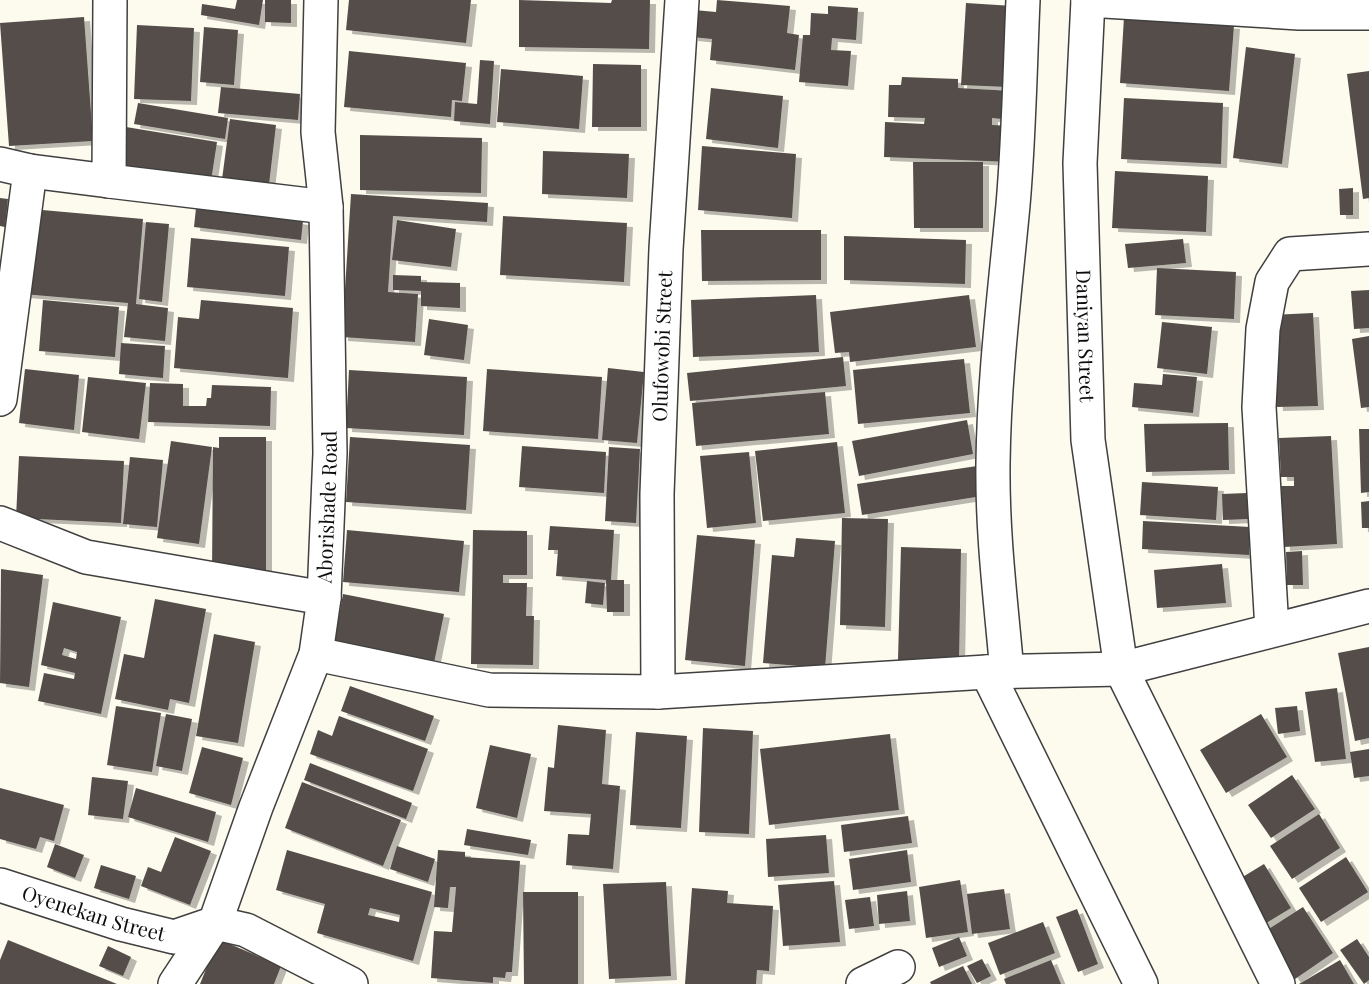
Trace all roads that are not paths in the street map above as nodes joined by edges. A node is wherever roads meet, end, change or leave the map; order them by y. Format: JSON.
{"nodes":[{"id":1,"x":110,"y":0,"type":"edge"},
{"id":2,"x":321,"y":0,"type":"edge"},
{"id":3,"x":682,"y":0,"type":"edge"},
{"id":4,"x":1023,"y":0,"type":"edge"},
{"id":5,"x":1088,"y":0,"type":"edge"},
{"id":6,"x":1369,"y":13,"type":"edge"},
{"id":7,"x":15,"y":167,"type":"edge"},
{"id":8,"x":109,"y":181,"type":"junction"},
{"id":9,"x":326,"y":207,"type":"junction"},
{"id":10,"x":1369,"y":249,"type":"edge"},
{"id":11,"x":0,"y":399,"type":"edge"},
{"id":12,"x":0,"y":523,"type":"edge"},
{"id":13,"x":324,"y":598,"type":"junction"},
{"id":14,"x":1369,"y":606,"type":"edge"},
{"id":15,"x":1272,"y":630,"type":"junction"},
{"id":16,"x":316,"y":654,"type":"junction"},
{"id":17,"x":1121,"y":669,"type":"junction"},
{"id":18,"x":997,"y":672,"type":"junction"},
{"id":19,"x":658,"y":692,"type":"junction"},
{"id":20,"x":0,"y":885,"type":"edge"},
{"id":21,"x":215,"y":923,"type":"junction"},
{"id":22,"x":898,"y":967,"type":"dead end"},
{"id":23,"x":176,"y":984,"type":"edge"},
{"id":24,"x":351,"y":984,"type":"edge"},
{"id":25,"x":863,"y":984,"type":"edge"},
{"id":26,"x":1141,"y":984,"type":"edge"},
{"id":27,"x":1278,"y":984,"type":"edge"}],
"edges":[{"from":1,"to":8,"type":"street"},
{"from":2,"to":9,"type":"street","name":"Aborishade Road"},
{"from":3,"to":19,"type":"street","name":"Olufowobi Street"},
{"from":4,"to":18,"type":"street"},
{"from":5,"to":6,"type":"street"},
{"from":5,"to":17,"type":"street","name":"Daniyan Street"},
{"from":7,"to":8,"type":"street"},
{"from":7,"to":11,"type":"street"},
{"from":8,"to":9,"type":"street"},
{"from":9,"to":13,"type":"street","name":"Aborishade Road"},
{"from":10,"to":15,"type":"street"},
{"from":12,"to":13,"type":"street"},
{"from":13,"to":16,"type":"street","name":"Aborishade Road"},
{"from":14,"to":15,"type":"street"},
{"from":15,"to":17,"type":"street"},
{"from":16,"to":19,"type":"street"},
{"from":16,"to":21,"type":"street","name":"Aborishade Road"},
{"from":17,"to":18,"type":"street"},
{"from":17,"to":27,"type":"street","name":"Daniyan Street"},
{"from":18,"to":19,"type":"street"},
{"from":18,"to":26,"type":"street"},
{"from":20,"to":21,"type":"street","name":"Oyenekan Street"},
{"from":21,"to":23,"type":"street","name":"Aborishade Road"},
{"from":21,"to":24,"type":"street"},
{"from":22,"to":25,"type":"street"}]}
